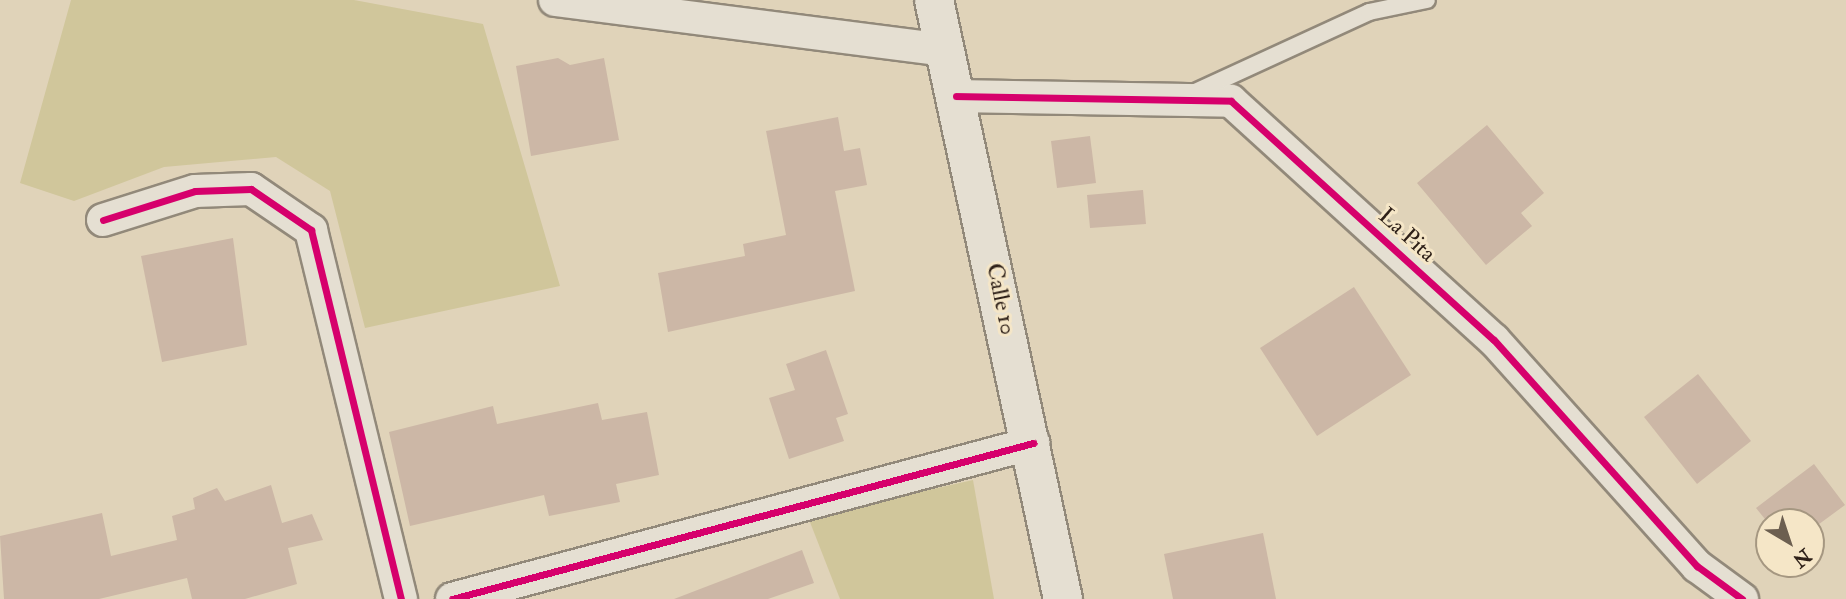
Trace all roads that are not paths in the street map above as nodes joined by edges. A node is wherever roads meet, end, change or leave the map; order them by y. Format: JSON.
{"nodes":[{"id":1,"x":555,"y":0,"type":"edge"},
{"id":2,"x":934,"y":0,"type":"edge"},
{"id":3,"x":1427,"y":0,"type":"edge"},
{"id":4,"x":946,"y":50,"type":"junction"},
{"id":5,"x":956,"y":96,"type":"junction"},
{"id":6,"x":1178,"y":100,"type":"junction"},
{"id":7,"x":103,"y":220,"type":"dead end"},
{"id":8,"x":1033,"y":443,"type":"junction"},
{"id":9,"x":401,"y":599,"type":"edge"},
{"id":10,"x":452,"y":599,"type":"edge"},
{"id":11,"x":1062,"y":599,"type":"edge"},
{"id":12,"x":1742,"y":599,"type":"edge"}],
"edges":[{"from":1,"to":4,"type":"street"},
{"from":2,"to":4,"type":"main road","name":"Calle 10"},
{"from":3,"to":6,"type":"lane"},
{"from":4,"to":5,"type":"main road","name":"Calle 10"},
{"from":5,"to":6,"type":"street","name":"La Pita"},
{"from":5,"to":8,"type":"main road","name":"Calle 10"},
{"from":6,"to":12,"type":"street","name":"La Pita"},
{"from":7,"to":9,"type":"street"},
{"from":8,"to":10,"type":"street"},
{"from":8,"to":11,"type":"main road","name":"Calle 10"}]}
